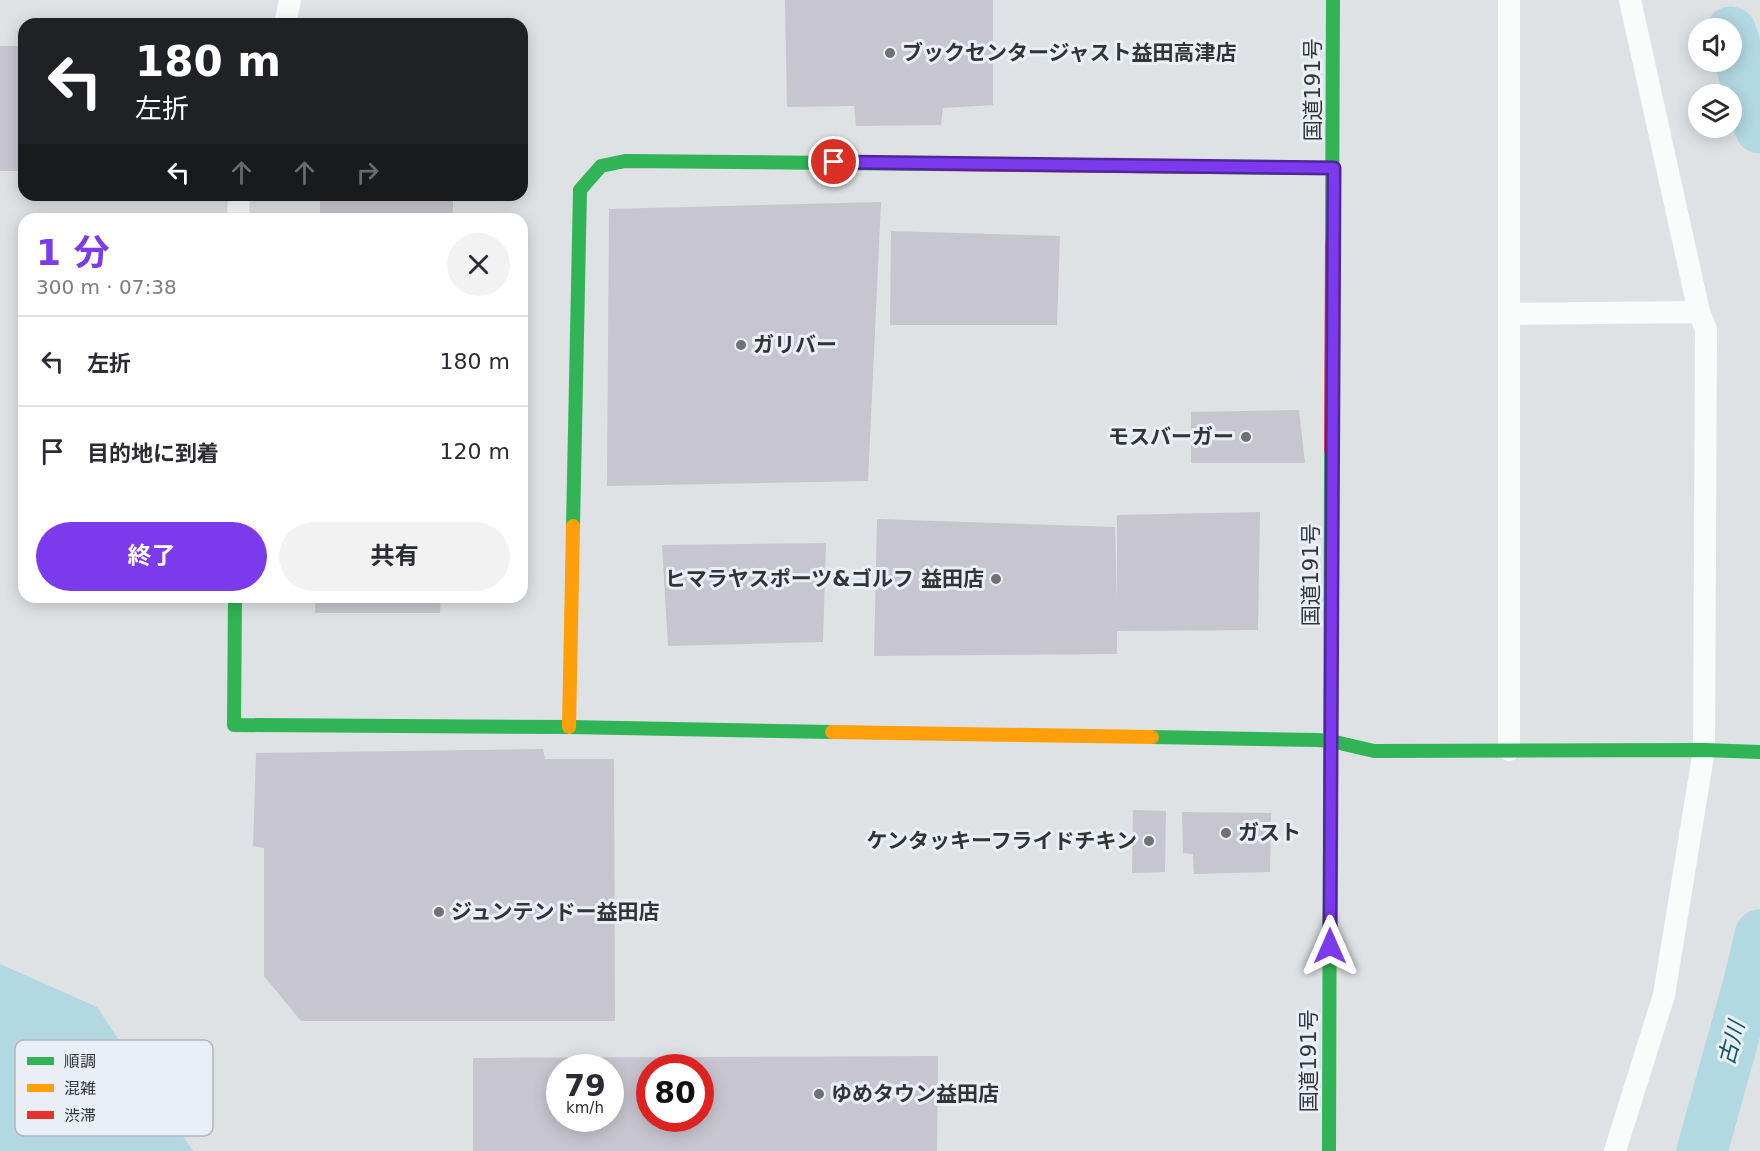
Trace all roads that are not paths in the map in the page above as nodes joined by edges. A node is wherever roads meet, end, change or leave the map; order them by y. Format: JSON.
{"nodes":[{"id":1,"x":290,"y":0,"type":"edge"},
{"id":2,"x":1334,"y":0,"type":"edge"},
{"id":3,"x":1509,"y":0,"type":"edge"},
{"id":4,"x":1630,"y":0,"type":"edge"},
{"id":5,"x":286,"y":18,"type":"edge"},
{"id":6,"x":1334,"y":168,"type":"junction"},
{"id":7,"x":1699,"y":312,"type":"junction"},
{"id":8,"x":1509,"y":314,"type":"junction"},
{"id":9,"x":236,"y":603,"type":"edge"},
{"id":10,"x":569,"y":727,"type":"junction"},
{"id":11,"x":1330,"y":741,"type":"junction"},
{"id":12,"x":1509,"y":750,"type":"junction"},
{"id":13,"x":1704,"y":750,"type":"junction"},
{"id":14,"x":1760,"y":752,"type":"edge"},
{"id":15,"x":1329,"y":1151,"type":"edge"},
{"id":16,"x":1616,"y":1151,"type":"edge"}],
"edges":[{"from":1,"to":5,"type":"street"},
{"from":2,"to":6,"type":"main road","name":"国道191号"},
{"from":3,"to":8,"type":"street"},
{"from":4,"to":7,"type":"street"},
{"from":6,"to":10,"type":"main road"},
{"from":6,"to":11,"type":"main road","name":"国道191号"},
{"from":7,"to":8,"type":"street"},
{"from":7,"to":13,"type":"street"},
{"from":8,"to":12,"type":"street"},
{"from":9,"to":10,"type":"main road"},
{"from":10,"to":11,"type":"main road"},
{"from":11,"to":12,"type":"main road"},
{"from":11,"to":15,"type":"main road","name":"国道191号"},
{"from":12,"to":13,"type":"main road"},
{"from":13,"to":14,"type":"main road"},
{"from":13,"to":16,"type":"street"}]}
